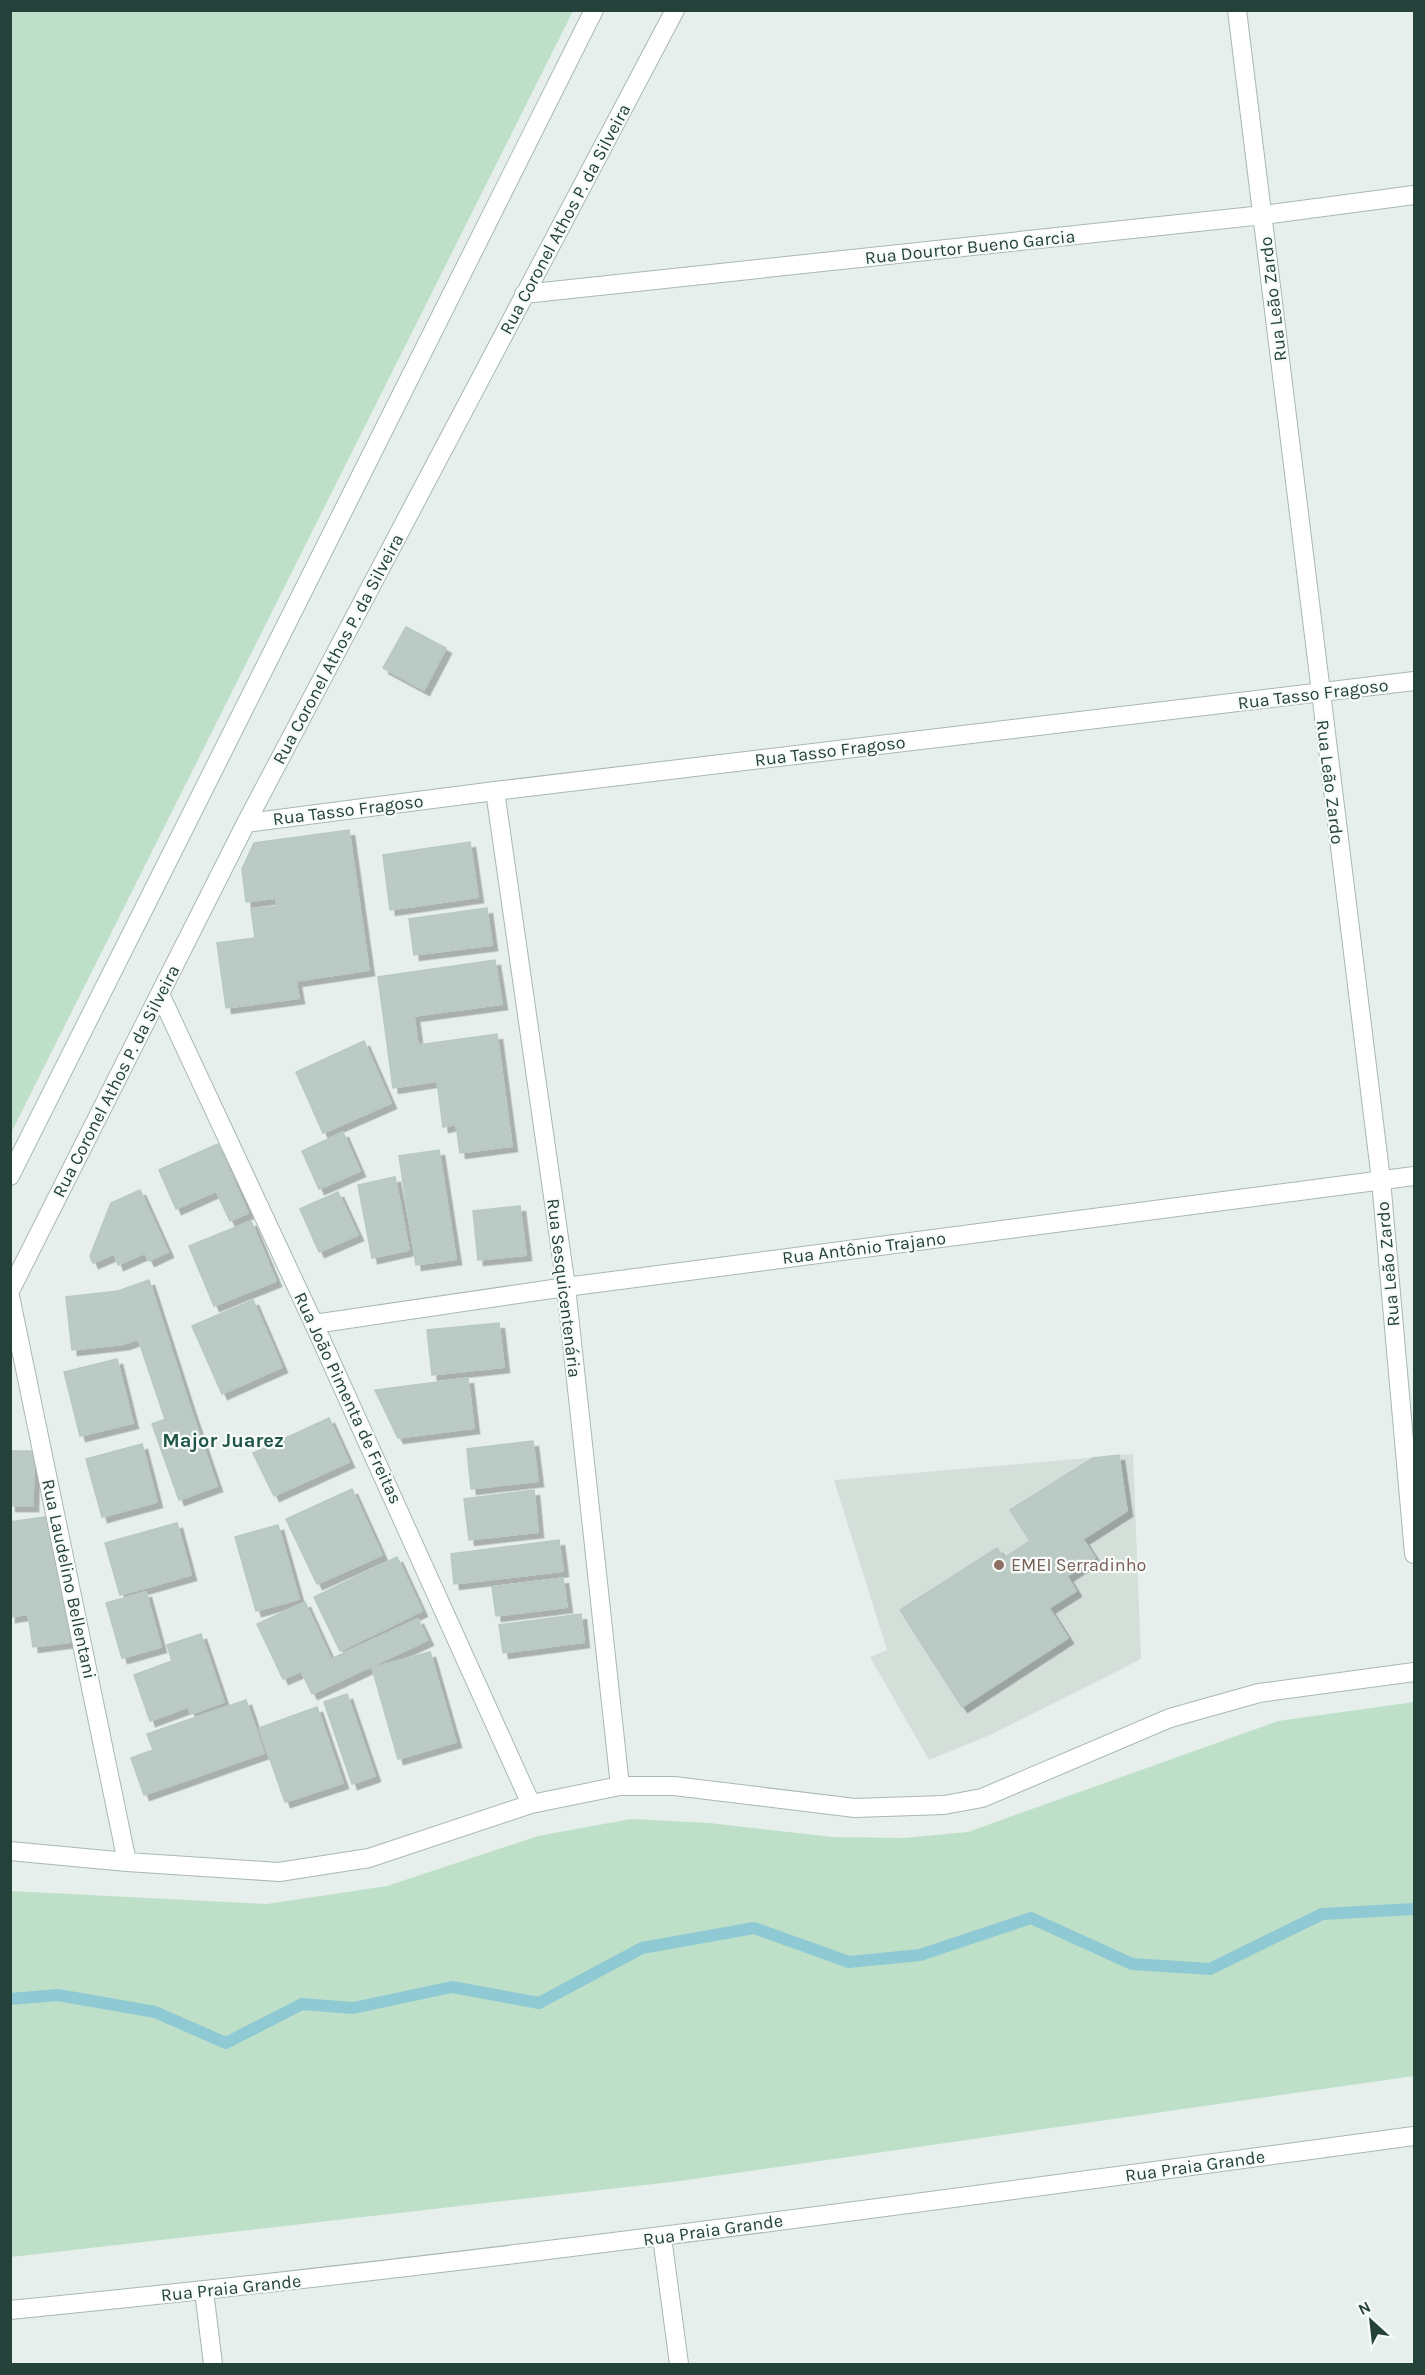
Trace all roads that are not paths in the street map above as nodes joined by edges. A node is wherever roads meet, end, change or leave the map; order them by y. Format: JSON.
{"nodes":[{"id":1,"x":594,"y":10,"type":"edge"},
{"id":2,"x":675,"y":10,"type":"edge"},
{"id":3,"x":1237,"y":10,"type":"edge"},
{"id":4,"x":1414,"y":195,"type":"edge"},
{"id":5,"x":1263,"y":215,"type":"junction"},
{"id":6,"x":525,"y":294,"type":"junction"},
{"id":7,"x":1414,"y":681,"type":"edge"},
{"id":8,"x":1319,"y":693,"type":"junction"},
{"id":9,"x":495,"y":791,"type":"junction"},
{"id":10,"x":246,"y":823,"type":"junction"},
{"id":11,"x":160,"y":994,"type":"junction"},
{"id":12,"x":10,"y":1176,"type":"edge"},
{"id":13,"x":1414,"y":1176,"type":"edge"},
{"id":14,"x":1381,"y":1180,"type":"junction"},
{"id":15,"x":566,"y":1287,"type":"junction"},
{"id":16,"x":10,"y":1294,"type":"edge"},
{"id":17,"x":314,"y":1324,"type":"junction"},
{"id":18,"x":1414,"y":1554,"type":"edge"},
{"id":19,"x":1414,"y":1672,"type":"edge"},
{"id":20,"x":620,"y":1786,"type":"junction"},
{"id":21,"x":531,"y":1804,"type":"junction"},
{"id":22,"x":10,"y":1851,"type":"edge"},
{"id":23,"x":127,"y":1862,"type":"junction"},
{"id":24,"x":1414,"y":2136,"type":"edge"},
{"id":25,"x":662,"y":2237,"type":"junction"},
{"id":26,"x":204,"y":2291,"type":"junction"},
{"id":27,"x":10,"y":2310,"type":"edge"},
{"id":28,"x":213,"y":2364,"type":"edge"},
{"id":29,"x":679,"y":2364,"type":"edge"}],
"edges":[{"from":1,"to":12,"type":"street"},
{"from":2,"to":6,"type":"street","name":"Rua Coronel Athos P. da Silveira"},
{"from":3,"to":5,"type":"street","name":"Rua Leão Zardo"},
{"from":4,"to":5,"type":"street","name":"Rua Dourtor Bueno Garcia"},
{"from":5,"to":6,"type":"street","name":"Rua Dourtor Bueno Garcia"},
{"from":5,"to":8,"type":"street","name":"Rua Leão Zardo"},
{"from":6,"to":10,"type":"street","name":"Rua Coronel Athos P. da Silveira"},
{"from":7,"to":8,"type":"street","name":"Rua Tasso Fragoso"},
{"from":8,"to":9,"type":"street","name":"Rua Tasso Fragoso"},
{"from":8,"to":14,"type":"street","name":"Rua Leão Zardo"},
{"from":9,"to":10,"type":"street","name":"Rua Tasso Fragoso"},
{"from":9,"to":15,"type":"street","name":"Rua Sesquicentenária"},
{"from":10,"to":11,"type":"street","name":"Rua Coronel Athos P. da Silveira"},
{"from":11,"to":16,"type":"street","name":"Rua Coronel Athos P. da Silveira"},
{"from":11,"to":17,"type":"street","name":"Rua João Pimenta de Freitas"},
{"from":13,"to":14,"type":"street","name":"Rua Antônio Trajano"},
{"from":14,"to":15,"type":"street","name":"Rua Antônio Trajano"},
{"from":14,"to":18,"type":"street","name":"Rua Leão Zardo"},
{"from":15,"to":17,"type":"street","name":"Rua Antônio Trajano"},
{"from":15,"to":20,"type":"street","name":"Rua Sesquicentenária"},
{"from":16,"to":23,"type":"street","name":"Rua Laudelino Bellentani"},
{"from":17,"to":21,"type":"street","name":"Rua João Pimenta de Freitas"},
{"from":19,"to":20,"type":"street"},
{"from":20,"to":21,"type":"street"},
{"from":21,"to":23,"type":"street"},
{"from":22,"to":23,"type":"street"},
{"from":24,"to":25,"type":"street","name":"Rua Praia Grande"},
{"from":25,"to":26,"type":"street","name":"Rua Praia Grande"},
{"from":25,"to":29,"type":"street"},
{"from":26,"to":27,"type":"street","name":"Rua Praia Grande"},
{"from":26,"to":28,"type":"street"}]}
